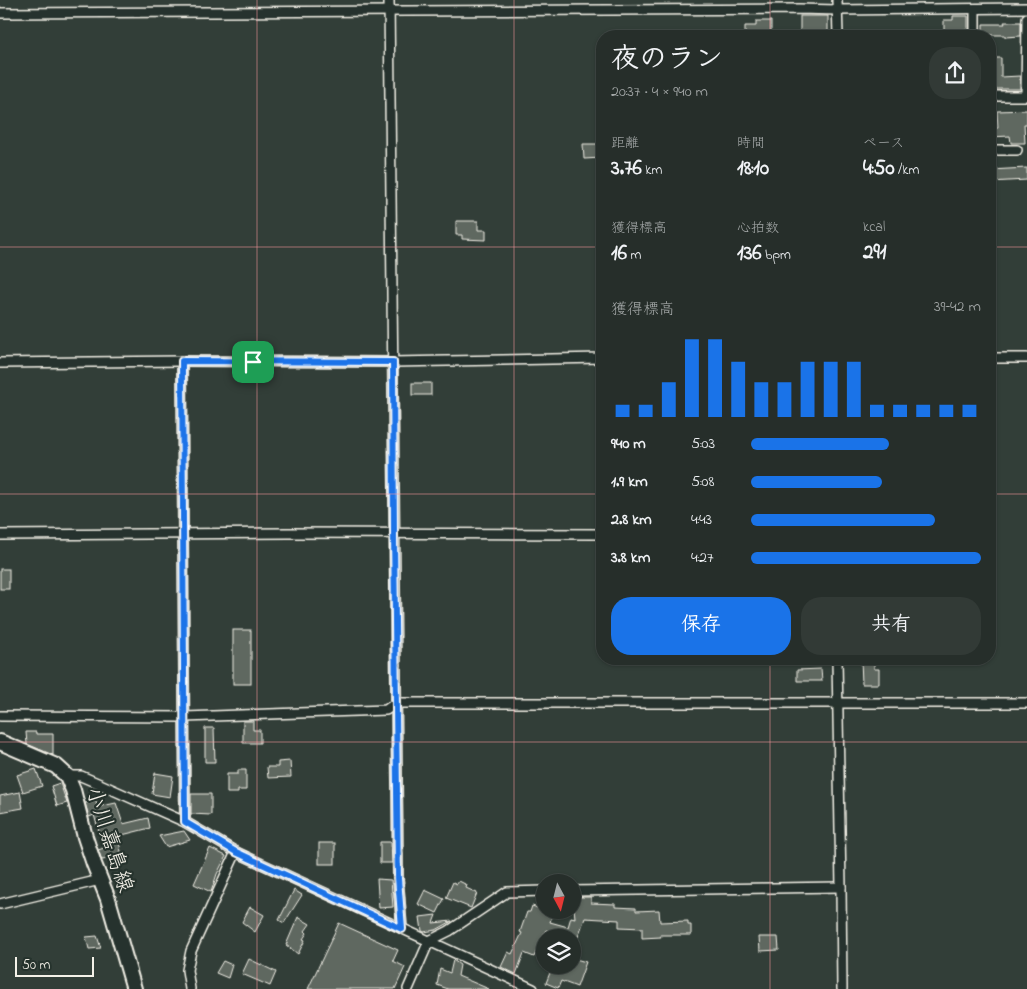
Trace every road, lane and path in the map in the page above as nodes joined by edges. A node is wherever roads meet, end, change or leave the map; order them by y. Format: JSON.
{"nodes":[{"id":1,"x":389,"y":0,"type":"edge"},
{"id":2,"x":837,"y":0,"type":"edge"},
{"id":3,"x":1027,"y":8,"type":"edge"},
{"id":4,"x":975,"y":9,"type":"junction"},
{"id":5,"x":837,"y":10,"type":"junction"},
{"id":6,"x":389,"y":11,"type":"junction"},
{"id":7,"x":0,"y":13,"type":"edge"},
{"id":8,"x":1027,"y":18,"type":"edge"},
{"id":9,"x":838,"y":30,"type":"edge"},
{"id":10,"x":975,"y":30,"type":"edge"},
{"id":11,"x":996,"y":96,"type":"edge"},
{"id":12,"x":996,"y":150,"type":"edge"},
{"id":13,"x":1016,"y":150,"type":"dead end"},
{"id":14,"x":596,"y":358,"type":"edge"},
{"id":15,"x":996,"y":358,"type":"edge"},
{"id":16,"x":1027,"y":358,"type":"edge"},
{"id":17,"x":182,"y":361,"type":"junction"},
{"id":18,"x":393,"y":362,"type":"junction"},
{"id":19,"x":0,"y":363,"type":"edge"},
{"id":20,"x":394,"y":534,"type":"junction"},
{"id":21,"x":596,"y":534,"type":"edge"},
{"id":22,"x":0,"y":535,"type":"edge"},
{"id":23,"x":183,"y":535,"type":"junction"},
{"id":24,"x":837,"y":665,"type":"edge"},
{"id":25,"x":1027,"y":702,"type":"edge"},
{"id":26,"x":396,"y":703,"type":"junction"},
{"id":27,"x":837,"y":703,"type":"junction"},
{"id":28,"x":0,"y":716,"type":"edge"},
{"id":29,"x":185,"y":717,"type":"junction"},
{"id":30,"x":0,"y":742,"type":"edge"},
{"id":31,"x":67,"y":776,"type":"junction"},
{"id":32,"x":185,"y":822,"type":"junction"},
{"id":33,"x":236,"y":852,"type":"junction"},
{"id":34,"x":100,"y":880,"type":"junction"},
{"id":35,"x":841,"y":887,"type":"junction"},
{"id":36,"x":536,"y":891,"type":"edge"},
{"id":37,"x":581,"y":891,"type":"edge"},
{"id":38,"x":0,"y":904,"type":"edge"},
{"id":39,"x":402,"y":929,"type":"junction"},
{"id":40,"x":428,"y":941,"type":"junction"},
{"id":41,"x":520,"y":986,"type":"edge"},
{"id":42,"x":134,"y":989,"type":"edge"},
{"id":43,"x":190,"y":989,"type":"edge"},
{"id":44,"x":408,"y":989,"type":"edge"},
{"id":45,"x":533,"y":989,"type":"edge"},
{"id":46,"x":842,"y":989,"type":"edge"}],
"edges":[{"from":1,"to":6,"type":"street"},
{"from":2,"to":5,"type":"street"},
{"from":3,"to":4,"type":"street"},
{"from":4,"to":5,"type":"street"},
{"from":4,"to":10,"type":"street"},
{"from":5,"to":6,"type":"street"},
{"from":5,"to":9,"type":"street"},
{"from":6,"to":7,"type":"street"},
{"from":6,"to":18,"type":"street"},
{"from":8,"to":11,"type":"street"},
{"from":12,"to":13,"type":"street"},
{"from":14,"to":18,"type":"street"},
{"from":15,"to":16,"type":"street"},
{"from":17,"to":18,"type":"street"},
{"from":17,"to":19,"type":"street"},
{"from":17,"to":23,"type":"street"},
{"from":18,"to":20,"type":"street"},
{"from":20,"to":21,"type":"street"},
{"from":20,"to":23,"type":"street"},
{"from":20,"to":26,"type":"street"},
{"from":22,"to":23,"type":"street"},
{"from":23,"to":29,"type":"street"},
{"from":24,"to":27,"type":"street"},
{"from":25,"to":27,"type":"street"},
{"from":26,"to":27,"type":"street"},
{"from":26,"to":29,"type":"street"},
{"from":26,"to":39,"type":"street"},
{"from":27,"to":35,"type":"street"},
{"from":28,"to":29,"type":"street"},
{"from":29,"to":32,"type":"street"},
{"from":30,"to":31,"type":"main road","name":"小川嘉島線"},
{"from":31,"to":32,"type":"street"},
{"from":31,"to":34,"type":"main road","name":"小川嘉島線"},
{"from":32,"to":33,"type":"street"},
{"from":33,"to":39,"type":"street"},
{"from":33,"to":43,"type":"street"},
{"from":34,"to":38,"type":"street"},
{"from":34,"to":42,"type":"main road","name":"小川嘉島線"},
{"from":35,"to":37,"type":"street"},
{"from":35,"to":46,"type":"street"},
{"from":36,"to":40,"type":"street"},
{"from":39,"to":40,"type":"street"},
{"from":40,"to":41,"type":"street"},
{"from":40,"to":44,"type":"street"},
{"from":41,"to":45,"type":"street"}]}
